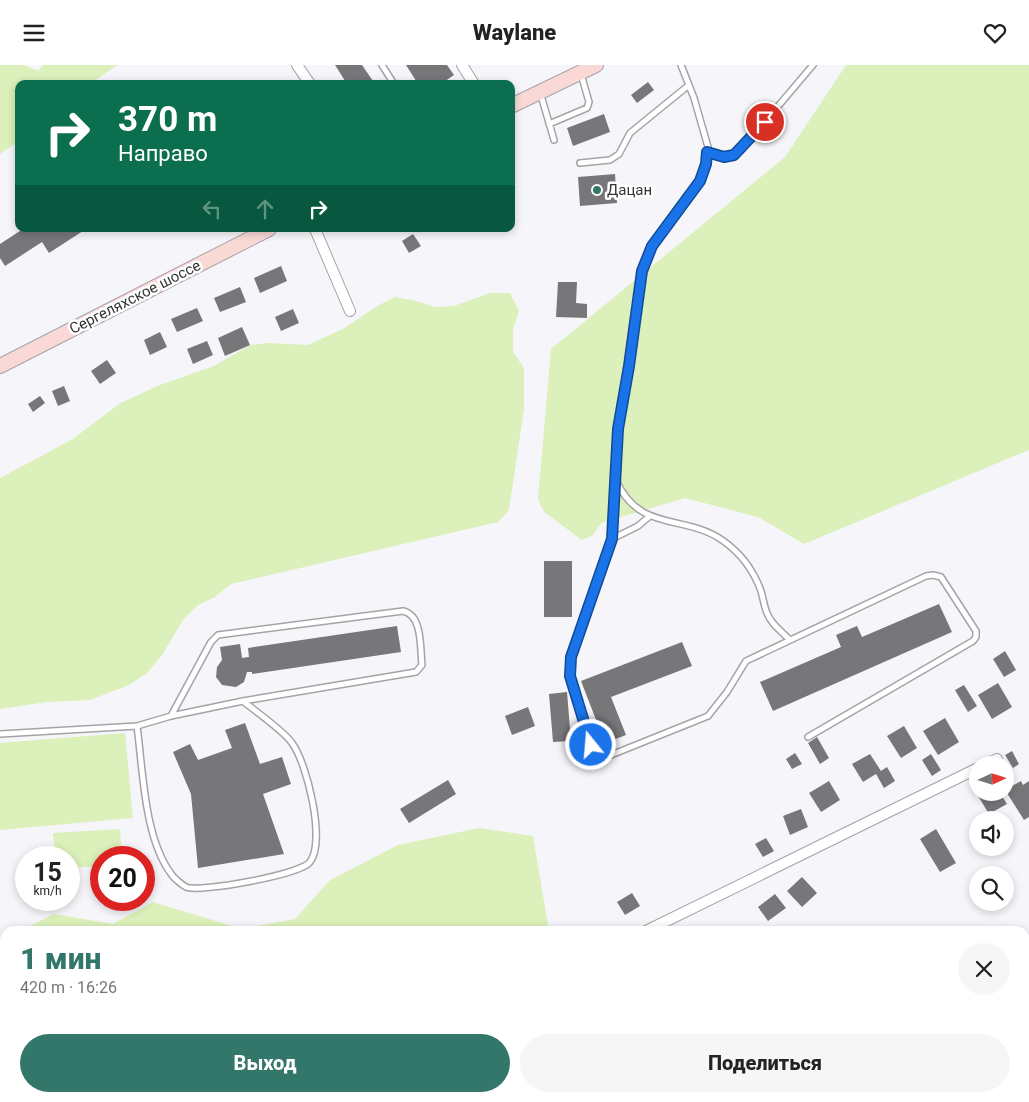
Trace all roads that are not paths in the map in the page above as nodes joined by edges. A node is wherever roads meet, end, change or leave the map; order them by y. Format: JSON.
{"nodes":[{"id":1,"x":297,"y":65,"type":"edge"},
{"id":2,"x":382,"y":65,"type":"edge"},
{"id":3,"x":462,"y":65,"type":"edge"},
{"id":4,"x":596,"y":65,"type":"edge"},
{"id":5,"x":681,"y":65,"type":"edge"},
{"id":6,"x":813,"y":65,"type":"edge"},
{"id":7,"x":581,"y":72,"type":"junction"},
{"id":8,"x":307,"y":80,"type":"edge"},
{"id":9,"x":391,"y":80,"type":"edge"},
{"id":10,"x":471,"y":80,"type":"edge"},
{"id":11,"x":689,"y":85,"type":"junction"},
{"id":12,"x":540,"y":92,"type":"junction"},
{"id":13,"x":515,"y":104,"type":"edge"},
{"id":14,"x":549,"y":124,"type":"junction"},
{"id":15,"x":554,"y":140,"type":"dead end"},
{"id":16,"x":707,"y":152,"type":"junction"},
{"id":17,"x":580,"y":163,"type":"dead end"},
{"id":18,"x":263,"y":232,"type":"edge"},
{"id":19,"x":316,"y":232,"type":"edge"},
{"id":20,"x":350,"y":311,"type":"dead end"},
{"id":21,"x":0,"y":366,"type":"edge"},
{"id":22,"x":615,"y":478,"type":"junction"},
{"id":23,"x":650,"y":516,"type":"junction"},
{"id":24,"x":612,"y":539,"type":"junction"},
{"id":25,"x":789,"y":639,"type":"junction"},
{"id":26,"x":243,"y":701,"type":"junction"},
{"id":27,"x":171,"y":716,"type":"junction"},
{"id":28,"x":137,"y":726,"type":"junction"},
{"id":29,"x":0,"y":734,"type":"edge"},
{"id":30,"x":808,"y":737,"type":"dead end"},
{"id":31,"x":969,"y":772,"type":"edge"},
{"id":32,"x":656,"y":926,"type":"edge"}],
"edges":[{"from":1,"to":8,"type":"street"},
{"from":2,"to":9,"type":"lane"},
{"from":3,"to":10,"type":"street"},
{"from":4,"to":7,"type":"main road"},
{"from":5,"to":11,"type":"lane"},
{"from":6,"to":16,"type":"lane"},
{"from":7,"to":12,"type":"main road"},
{"from":7,"to":14,"type":"lane"},
{"from":11,"to":16,"type":"lane"},
{"from":11,"to":17,"type":"lane"},
{"from":12,"to":13,"type":"main road"},
{"from":12,"to":14,"type":"lane"},
{"from":14,"to":15,"type":"lane"},
{"from":16,"to":22,"type":"lane"},
{"from":18,"to":21,"type":"main road","name":"Сергеляхское шоссе"},
{"from":19,"to":20,"type":"street"},
{"from":22,"to":23,"type":"lane"},
{"from":22,"to":24,"type":"lane"},
{"from":23,"to":24,"type":"lane"},
{"from":23,"to":25,"type":"lane"},
{"from":24,"to":25,"type":"lane"},
{"from":25,"to":30,"type":"lane"},
{"from":26,"to":27,"type":"lane"},
{"from":26,"to":27,"type":"lane"},
{"from":26,"to":28,"type":"lane"},
{"from":27,"to":28,"type":"lane"},
{"from":28,"to":29,"type":"lane"},
{"from":31,"to":32,"type":"street"}]}
